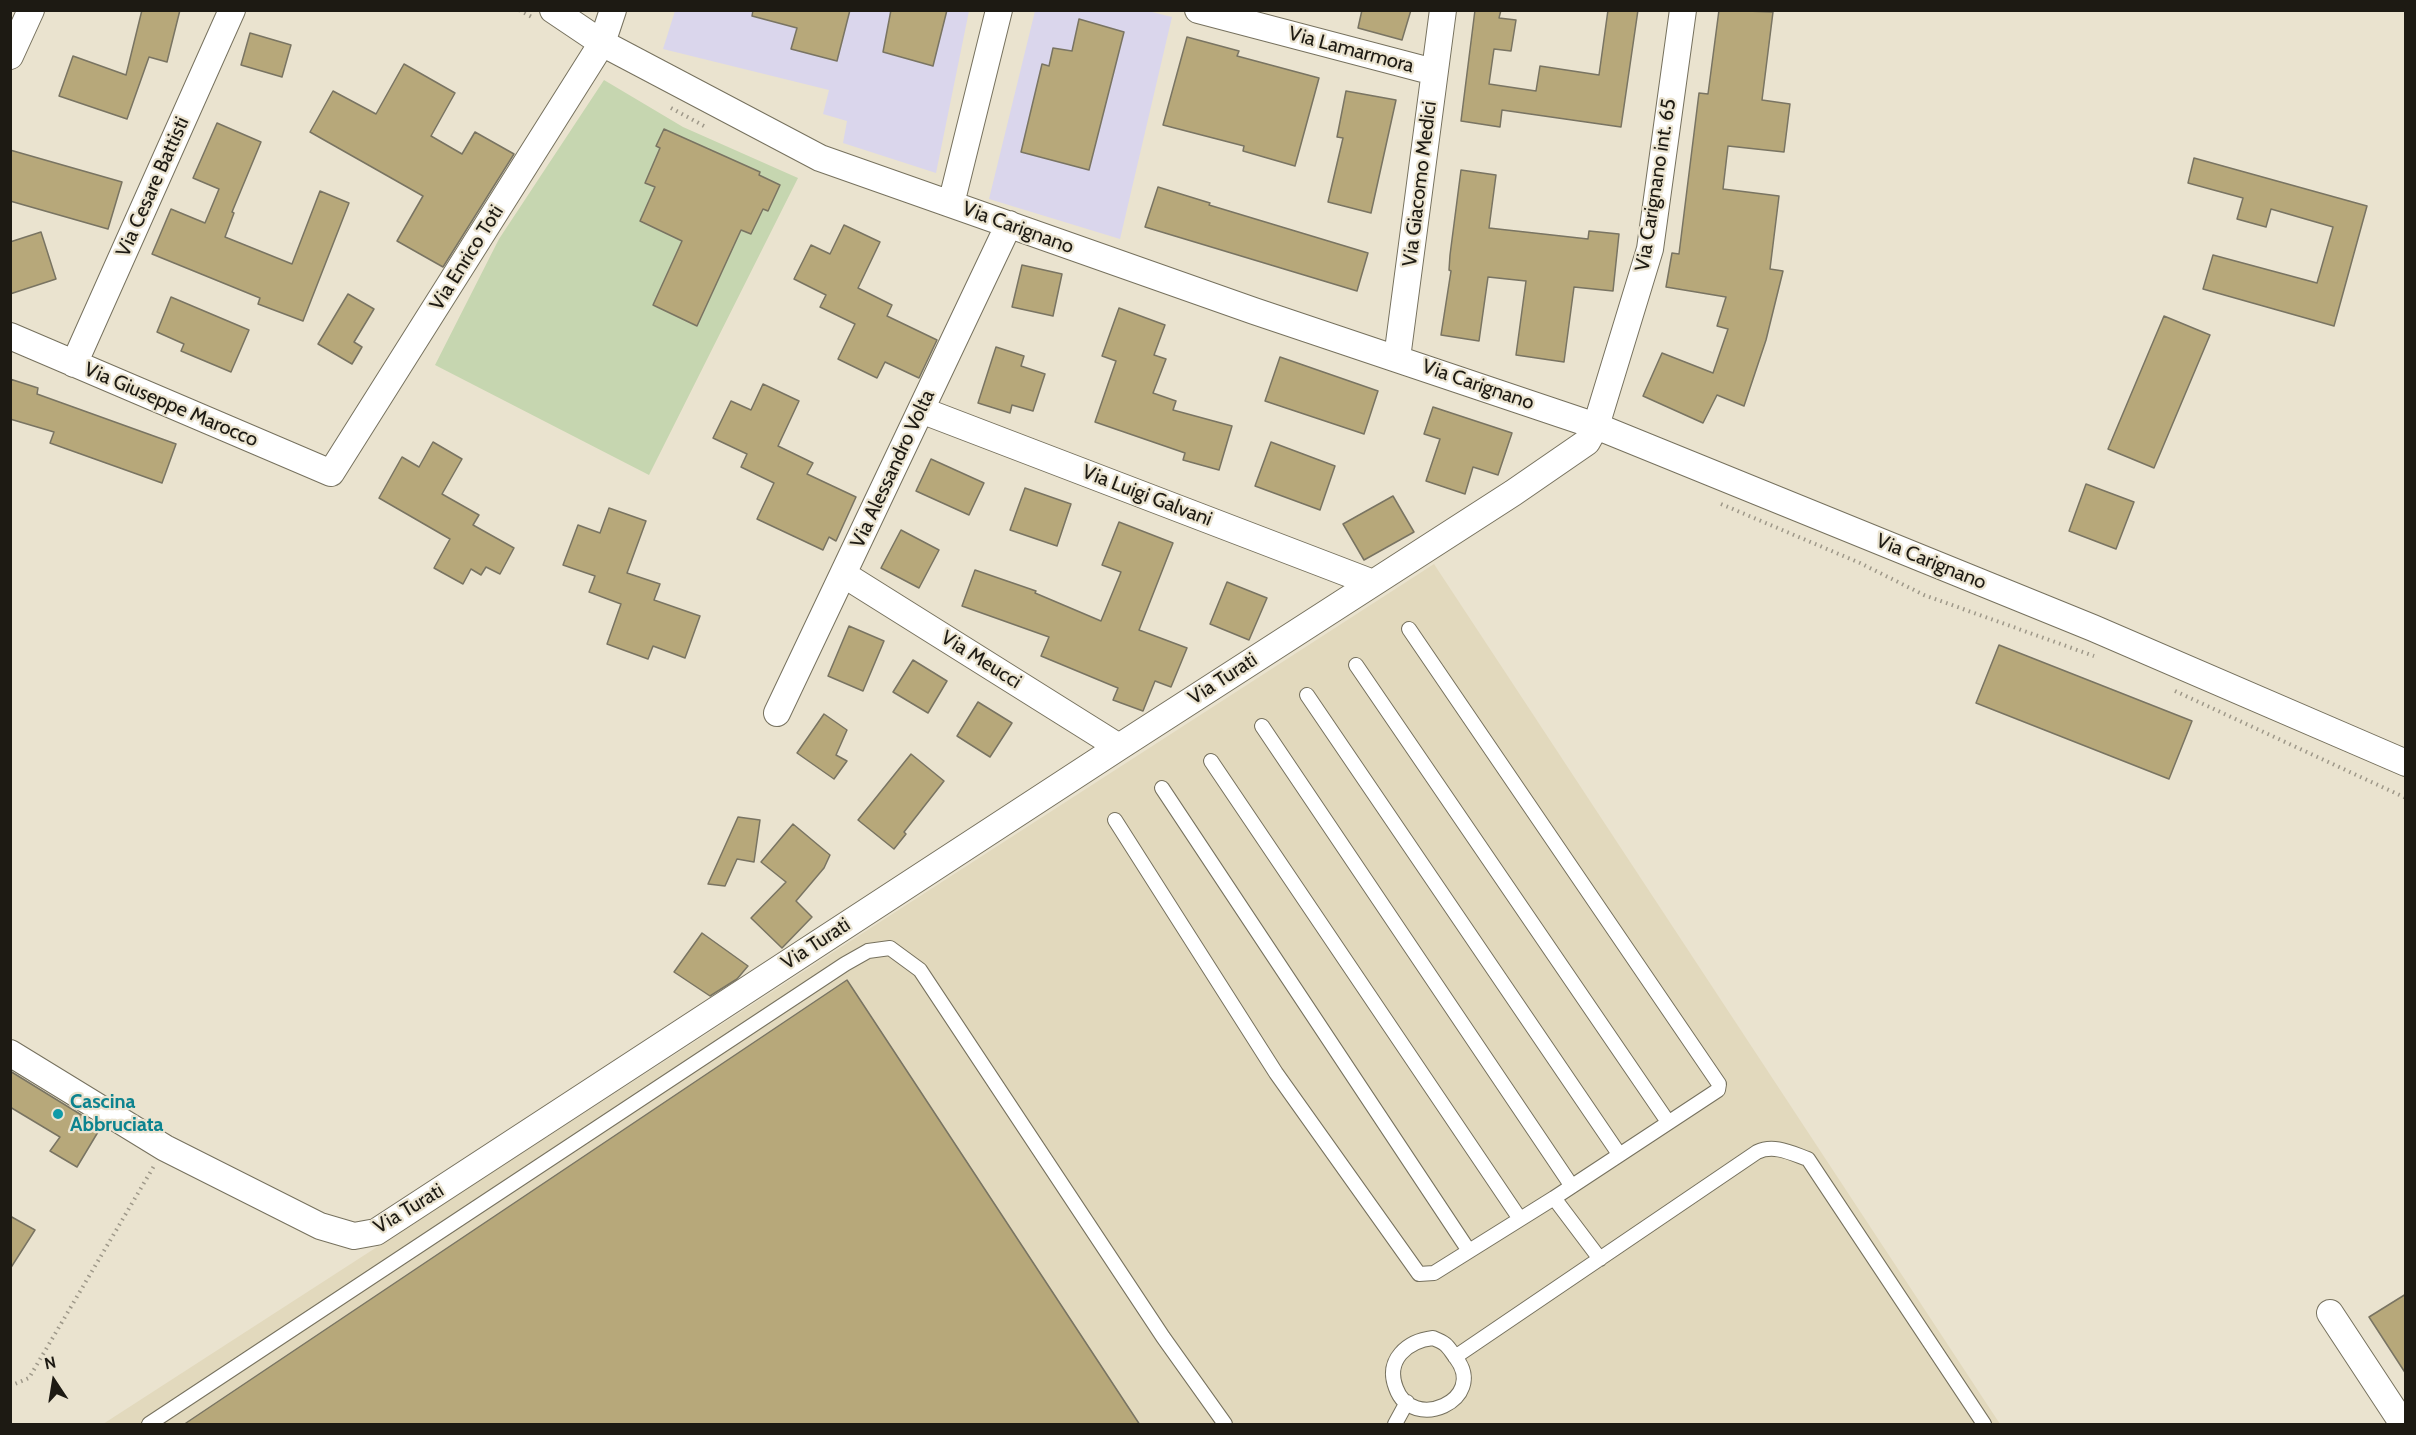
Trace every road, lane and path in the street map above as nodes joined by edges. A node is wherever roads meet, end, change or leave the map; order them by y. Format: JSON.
{"nodes":[{"id":1,"x":32,"y":10,"type":"edge"},
{"id":2,"x":232,"y":10,"type":"edge"},
{"id":3,"x":553,"y":10,"type":"edge"},
{"id":4,"x":614,"y":10,"type":"edge"},
{"id":5,"x":999,"y":10,"type":"edge"},
{"id":6,"x":1198,"y":10,"type":"edge"},
{"id":7,"x":1443,"y":10,"type":"edge"},
{"id":8,"x":1683,"y":10,"type":"edge"},
{"id":9,"x":602,"y":43,"type":"junction"},
{"id":10,"x":10,"y":56,"type":"edge"},
{"id":11,"x":1434,"y":72,"type":"junction"},
{"id":12,"x":951,"y":204,"type":"junction"},
{"id":13,"x":1009,"y":224,"type":"junction"},
{"id":14,"x":10,"y":336,"type":"edge"},
{"id":15,"x":1397,"y":358,"type":"junction"},
{"id":16,"x":74,"y":364,"type":"junction"},
{"id":17,"x":921,"y":410,"type":"junction"},
{"id":18,"x":1596,"y":426,"type":"junction"},
{"id":19,"x":332,"y":473,"type":"joint"},
{"id":20,"x":1712,"y":500,"type":"dead end"},
{"id":21,"x":843,"y":574,"type":"junction"},
{"id":22,"x":1373,"y":583,"type":"junction"},
{"id":23,"x":1409,"y":629,"type":"dead end"},
{"id":24,"x":2099,"y":658,"type":"dead end"},
{"id":25,"x":1356,"y":665,"type":"dead end"},
{"id":26,"x":2169,"y":688,"type":"dead end"},
{"id":27,"x":1307,"y":695,"type":"dead end"},
{"id":28,"x":777,"y":713,"type":"dead end"},
{"id":29,"x":1262,"y":726,"type":"dead end"},
{"id":30,"x":1119,"y":747,"type":"junction"},
{"id":31,"x":1211,"y":761,"type":"dead end"},
{"id":32,"x":2406,"y":763,"type":"edge"},
{"id":33,"x":1161,"y":788,"type":"dead end"},
{"id":34,"x":2406,"y":798,"type":"edge"},
{"id":35,"x":1115,"y":820,"type":"dead end"},
{"id":36,"x":10,"y":1053,"type":"edge"},
{"id":37,"x":1668,"y":1122,"type":"junction"},
{"id":38,"x":165,"y":1148,"type":"junction"},
{"id":39,"x":1619,"y":1154,"type":"junction"},
{"id":40,"x":1571,"y":1185,"type":"junction"},
{"id":41,"x":1554,"y":1198,"type":"junction"},
{"id":42,"x":1520,"y":1219,"type":"junction"},
{"id":43,"x":1469,"y":1251,"type":"junction"},
{"id":44,"x":1600,"y":1258,"type":"junction"},
{"id":45,"x":2330,"y":1313,"type":"dead end"},
{"id":46,"x":1455,"y":1357,"type":"junction"},
{"id":47,"x":10,"y":1386,"type":"edge"},
{"id":48,"x":1407,"y":1402,"type":"junction"},
{"id":49,"x":149,"y":1425,"type":"edge"},
{"id":50,"x":1225,"y":1425,"type":"edge"},
{"id":51,"x":1395,"y":1425,"type":"edge"},
{"id":52,"x":1984,"y":1425,"type":"edge"},
{"id":53,"x":2403,"y":1425,"type":"edge"}],
"edges":[{"from":1,"to":10,"type":"street"},
{"from":2,"to":16,"type":"street","name":"Via Cesare Battisti"},
{"from":3,"to":9,"type":"street","name":"Via Carignano"},
{"from":4,"to":9,"type":"street","name":"Via Enrico Toti"},
{"from":5,"to":12,"type":"street"},
{"from":6,"to":11,"type":"street","name":"Via Lamarmora"},
{"from":7,"to":11,"type":"street","name":"Via Giacomo Medici"},
{"from":8,"to":18,"type":"street","name":"Via Carignano int. 65"},
{"from":9,"to":12,"type":"street","name":"Via Carignano"},
{"from":9,"to":19,"type":"street","name":"Via Enrico Toti"},
{"from":11,"to":15,"type":"street","name":"Via Giacomo Medici"},
{"from":12,"to":13,"type":"street","name":"Via Carignano"},
{"from":13,"to":15,"type":"street","name":"Via Carignano"},
{"from":13,"to":17,"type":"street","name":"Via Alessandro Volta"},
{"from":14,"to":16,"type":"street","name":"Via Giuseppe Marocco"},
{"from":15,"to":18,"type":"street","name":"Via Carignano"},
{"from":16,"to":19,"type":"street","name":"Via Giuseppe Marocco"},
{"from":17,"to":21,"type":"street","name":"Via Alessandro Volta"},
{"from":17,"to":22,"type":"street","name":"Via Luigi Galvani"},
{"from":18,"to":22,"type":"street","name":"Via Turati"},
{"from":18,"to":32,"type":"street","name":"Via Carignano"},
{"from":20,"to":24,"type":"path"},
{"from":21,"to":28,"type":"street","name":"Via Alessandro Volta"},
{"from":21,"to":30,"type":"street","name":"Via Meucci"},
{"from":22,"to":30,"type":"street","name":"Via Turati"},
{"from":23,"to":37,"type":"lane"},
{"from":25,"to":37,"type":"lane"},
{"from":26,"to":34,"type":"path"},
{"from":27,"to":39,"type":"lane"},
{"from":29,"to":40,"type":"lane"},
{"from":30,"to":38,"type":"street","name":"Via Turati"},
{"from":31,"to":42,"type":"lane"},
{"from":33,"to":43,"type":"lane"},
{"from":35,"to":43,"type":"lane"},
{"from":36,"to":38,"type":"street","name":"Via Turati"},
{"from":37,"to":39,"type":"lane"},
{"from":38,"to":47,"type":"path"},
{"from":39,"to":40,"type":"lane"},
{"from":40,"to":41,"type":"lane"},
{"from":41,"to":42,"type":"lane"},
{"from":41,"to":44,"type":"lane"},
{"from":42,"to":43,"type":"lane"},
{"from":44,"to":46,"type":"lane"},
{"from":44,"to":52,"type":"lane"},
{"from":45,"to":53,"type":"street"},
{"from":46,"to":48,"type":"lane"},
{"from":46,"to":48,"type":"lane"},
{"from":48,"to":51,"type":"lane"},
{"from":49,"to":50,"type":"lane"}]}
